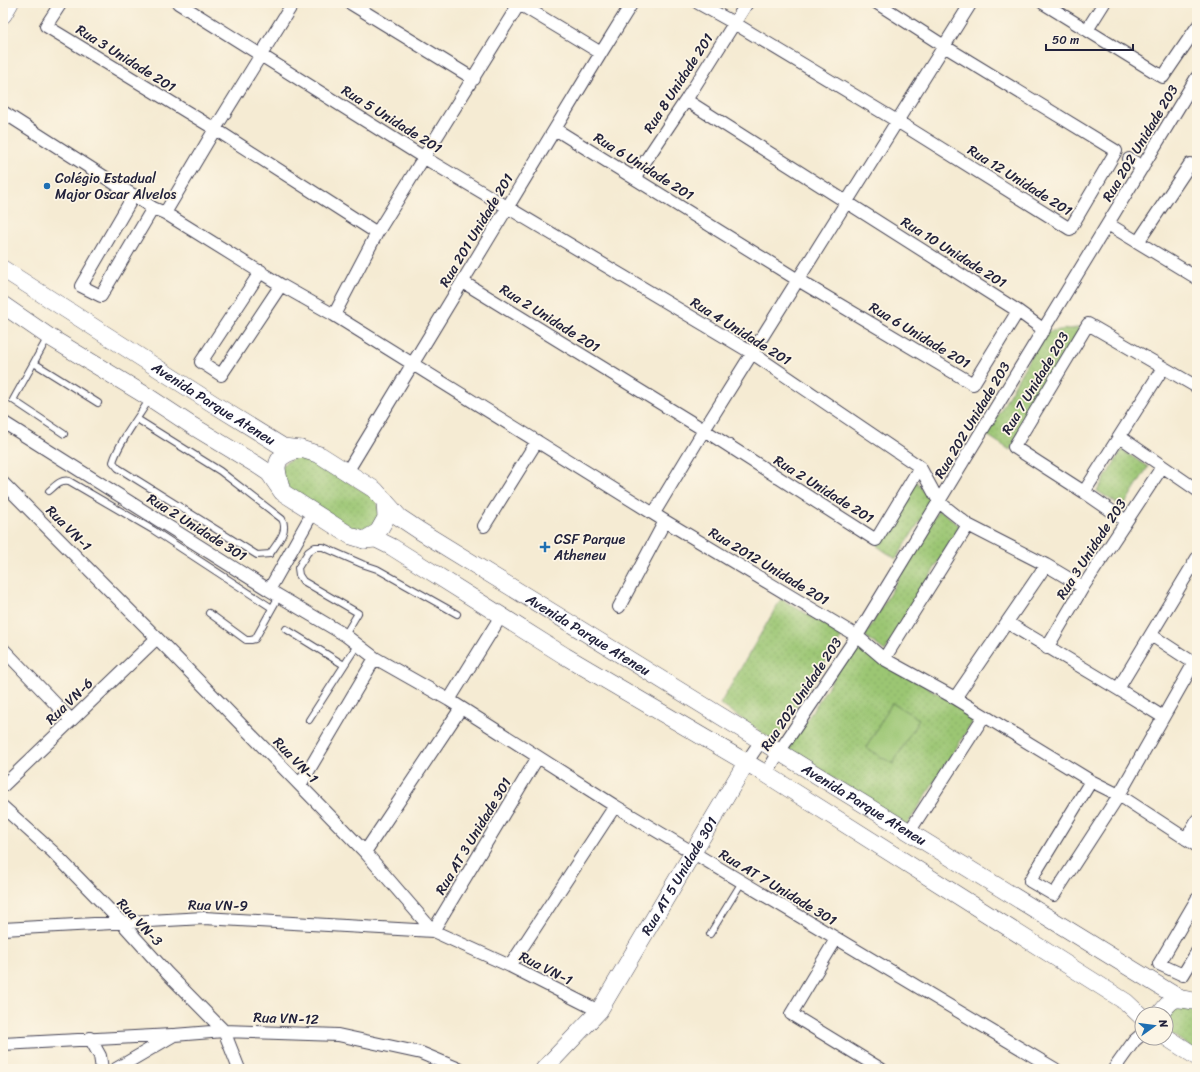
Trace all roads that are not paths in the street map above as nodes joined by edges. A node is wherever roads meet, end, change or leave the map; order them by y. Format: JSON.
{"nodes":[{"id":1,"x":10,"y":3,"type":"edge"},
{"id":2,"x":61,"y":3,"type":"edge"},
{"id":3,"x":178,"y":3,"type":"edge"},
{"id":4,"x":293,"y":3,"type":"edge"},
{"id":5,"x":350,"y":3,"type":"edge"},
{"id":6,"x":518,"y":3,"type":"edge"},
{"id":7,"x":632,"y":3,"type":"edge"},
{"id":8,"x":698,"y":3,"type":"edge"},
{"id":9,"x":747,"y":3,"type":"edge"},
{"id":10,"x":877,"y":3,"type":"edge"},
{"id":11,"x":971,"y":3,"type":"edge"},
{"id":12,"x":1043,"y":3,"type":"edge"},
{"id":13,"x":1104,"y":3,"type":"edge"},
{"id":14,"x":3,"y":15,"type":"edge"},
{"id":15,"x":734,"y":23,"type":"junction"},
{"id":16,"x":1197,"y":27,"type":"edge"},
{"id":17,"x":1087,"y":30,"type":"junction"},
{"id":18,"x":944,"y":46,"type":"junction"},
{"id":19,"x":601,"y":53,"type":"junction"},
{"id":20,"x":261,"y":54,"type":"junction"},
{"id":21,"x":1197,"y":77,"type":"edge"},
{"id":22,"x":474,"y":79,"type":"junction"},
{"id":23,"x":686,"y":100,"type":"junction"},
{"id":24,"x":3,"y":112,"type":"edge"},
{"id":25,"x":897,"y":121,"type":"junction"},
{"id":26,"x":215,"y":129,"type":"junction"},
{"id":27,"x":555,"y":129,"type":"junction"},
{"id":28,"x":423,"y":157,"type":"junction"},
{"id":29,"x":1129,"y":159,"type":"dead end"},
{"id":30,"x":1193,"y":166,"type":"edge"},
{"id":31,"x":1143,"y":167,"type":"junction"},
{"id":32,"x":634,"y":178,"type":"junction"},
{"id":33,"x":134,"y":195,"type":"junction"},
{"id":34,"x":847,"y":202,"type":"junction"},
{"id":35,"x":153,"y":208,"type":"junction"},
{"id":36,"x":507,"y":208,"type":"junction"},
{"id":37,"x":165,"y":213,"type":"junction"},
{"id":38,"x":1108,"y":224,"type":"junction"},
{"id":39,"x":377,"y":233,"type":"junction"},
{"id":40,"x":1138,"y":242,"type":"junction"},
{"id":41,"x":3,"y":269,"type":"edge"},
{"id":42,"x":261,"y":271,"type":"junction"},
{"id":43,"x":1197,"y":278,"type":"edge"},
{"id":44,"x":798,"y":280,"type":"junction"},
{"id":45,"x":463,"y":282,"type":"junction"},
{"id":46,"x":281,"y":285,"type":"junction"},
{"id":47,"x":3,"y":305,"type":"edge"},
{"id":48,"x":1018,"y":311,"type":"junction"},
{"id":49,"x":334,"y":315,"type":"junction"},
{"id":50,"x":1044,"y":330,"type":"junction"},
{"id":51,"x":48,"y":336,"type":"junction"},
{"id":52,"x":752,"y":354,"type":"junction"},
{"id":53,"x":34,"y":363,"type":"junction"},
{"id":54,"x":413,"y":365,"type":"junction"},
{"id":55,"x":1163,"y":368,"type":"junction"},
{"id":56,"x":1197,"y":387,"type":"edge"},
{"id":57,"x":150,"y":398,"type":"junction"},
{"id":58,"x":98,"y":403,"type":"dead end"},
{"id":59,"x":137,"y":419,"type":"junction"},
{"id":60,"x":3,"y":422,"type":"edge"},
{"id":61,"x":704,"y":430,"type":"junction"},
{"id":62,"x":64,"y":434,"type":"dead end"},
{"id":63,"x":1120,"y":437,"type":"junction"},
{"id":64,"x":538,"y":441,"type":"junction"},
{"id":65,"x":301,"y":449,"type":"junction"},
{"id":66,"x":920,"y":467,"type":"junction"},
{"id":67,"x":1162,"y":467,"type":"junction"},
{"id":68,"x":347,"y":472,"type":"junction"},
{"id":69,"x":3,"y":483,"type":"edge"},
{"id":70,"x":1197,"y":490,"type":"edge"},
{"id":71,"x":50,"y":491,"type":"dead end"},
{"id":72,"x":282,"y":492,"type":"junction"},
{"id":73,"x":1084,"y":492,"type":"junction"},
{"id":74,"x":385,"y":501,"type":"junction"},
{"id":75,"x":939,"y":502,"type":"junction"},
{"id":76,"x":313,"y":512,"type":"junction"},
{"id":77,"x":654,"y":513,"type":"junction"},
{"id":78,"x":665,"y":521,"type":"junction"},
{"id":79,"x":1126,"y":521,"type":"junction"},
{"id":80,"x":968,"y":525,"type":"junction"},
{"id":81,"x":484,"y":526,"type":"dead end"},
{"id":82,"x":364,"y":540,"type":"junction"},
{"id":83,"x":1196,"y":561,"type":"edge"},
{"id":84,"x":1046,"y":565,"type":"junction"},
{"id":85,"x":1083,"y":587,"type":"junction"},
{"id":86,"x":274,"y":593,"type":"junction"},
{"id":87,"x":619,"y":607,"type":"dead end"},
{"id":88,"x":272,"y":608,"type":"junction"},
{"id":89,"x":209,"y":613,"type":"dead end"},
{"id":90,"x":457,"y":614,"type":"dead end"},
{"id":91,"x":501,"y":616,"type":"junction"},
{"id":92,"x":1008,"y":624,"type":"junction"},
{"id":93,"x":286,"y":628,"type":"dead end"},
{"id":94,"x":345,"y":635,"type":"junction"},
{"id":95,"x":1151,"y":635,"type":"junction"},
{"id":96,"x":857,"y":636,"type":"junction"},
{"id":97,"x":157,"y":638,"type":"junction"},
{"id":98,"x":358,"y":644,"type":"junction"},
{"id":99,"x":1047,"y":648,"type":"junction"},
{"id":100,"x":3,"y":649,"type":"edge"},
{"id":101,"x":375,"y":658,"type":"junction"},
{"id":102,"x":884,"y":659,"type":"junction"},
{"id":103,"x":1196,"y":664,"type":"edge"},
{"id":104,"x":344,"y":665,"type":"junction"},
{"id":105,"x":1118,"y":689,"type":"junction"},
{"id":106,"x":955,"y":698,"type":"junction"},
{"id":107,"x":448,"y":700,"type":"junction"},
{"id":108,"x":460,"y":708,"type":"junction"},
{"id":109,"x":984,"y":716,"type":"junction"},
{"id":110,"x":1163,"y":717,"type":"junction"},
{"id":111,"x":71,"y":720,"type":"junction"},
{"id":112,"x":309,"y":720,"type":"dead end"},
{"id":113,"x":761,"y":741,"type":"junction"},
{"id":114,"x":779,"y":752,"type":"junction"},
{"id":115,"x":538,"y":757,"type":"junction"},
{"id":116,"x":746,"y":762,"type":"junction"},
{"id":117,"x":766,"y":774,"type":"junction"},
{"id":118,"x":1092,"y":781,"type":"junction"},
{"id":119,"x":300,"y":785,"type":"junction"},
{"id":120,"x":3,"y":786,"type":"edge"},
{"id":121,"x":1119,"y":795,"type":"junction"},
{"id":122,"x":615,"y":806,"type":"junction"},
{"id":123,"x":3,"y":807,"type":"edge"},
{"id":124,"x":1197,"y":820,"type":"edge"},
{"id":125,"x":909,"y":832,"type":"junction"},
{"id":126,"x":1186,"y":840,"type":"junction"},
{"id":127,"x":1197,"y":846,"type":"edge"},
{"id":128,"x":366,"y":852,"type":"junction"},
{"id":129,"x":693,"y":853,"type":"junction"},
{"id":130,"x":742,"y":882,"type":"junction"},
{"id":131,"x":1197,"y":899,"type":"edge"},
{"id":132,"x":122,"y":923,"type":"junction"},
{"id":133,"x":3,"y":929,"type":"edge"},
{"id":134,"x":433,"y":931,"type":"junction"},
{"id":135,"x":710,"y":934,"type":"dead end"},
{"id":136,"x":836,"y":939,"type":"junction"},
{"id":137,"x":1197,"y":952,"type":"edge"},
{"id":138,"x":510,"y":966,"type":"junction"},
{"id":139,"x":1179,"y":998,"type":"junction"},
{"id":140,"x":1197,"y":1002,"type":"edge"},
{"id":141,"x":1167,"y":1006,"type":"edge"},
{"id":142,"x":1134,"y":1010,"type":"edge"},
{"id":143,"x":599,"y":1011,"type":"junction"},
{"id":144,"x":224,"y":1031,"type":"junction"},
{"id":145,"x":174,"y":1035,"type":"junction"},
{"id":146,"x":90,"y":1038,"type":"junction"},
{"id":147,"x":1134,"y":1041,"type":"edge"},
{"id":148,"x":1174,"y":1042,"type":"edge"},
{"id":149,"x":3,"y":1044,"type":"edge"},
{"id":150,"x":1197,"y":1057,"type":"edge"},
{"id":151,"x":102,"y":1069,"type":"edge"},
{"id":152,"x":116,"y":1069,"type":"edge"},
{"id":153,"x":239,"y":1069,"type":"edge"},
{"id":154,"x":459,"y":1069,"type":"edge"},
{"id":155,"x":544,"y":1069,"type":"edge"},
{"id":156,"x":881,"y":1069,"type":"edge"},
{"id":157,"x":1055,"y":1069,"type":"edge"},
{"id":158,"x":1114,"y":1069,"type":"edge"}],
"edges":[{"from":1,"to":14,"type":"street"},
{"from":2,"to":26,"type":"street","name":"Rua 3 Unidade 201"},
{"from":3,"to":20,"type":"street","name":"Rua 5 Unidade 201"},
{"from":4,"to":20,"type":"street"},
{"from":5,"to":22,"type":"street"},
{"from":6,"to":19,"type":"street"},
{"from":6,"to":22,"type":"street"},
{"from":7,"to":19,"type":"street","name":"Rua 201 Unidade 201"},
{"from":8,"to":15,"type":"street"},
{"from":9,"to":15,"type":"street","name":"Rua 8 Unidade 201"},
{"from":10,"to":18,"type":"street"},
{"from":11,"to":18,"type":"street"},
{"from":12,"to":17,"type":"street"},
{"from":13,"to":17,"type":"street"},
{"from":15,"to":23,"type":"street","name":"Rua 8 Unidade 201"},
{"from":15,"to":25,"type":"street","name":"Rua 12 Unidade 201"},
{"from":16,"to":17,"type":"street"},
{"from":18,"to":25,"type":"street"},
{"from":18,"to":25,"type":"street","name":"Rua 12 Unidade 201"},
{"from":19,"to":27,"type":"street","name":"Rua 201 Unidade 201"},
{"from":20,"to":26,"type":"street"},
{"from":20,"to":28,"type":"street","name":"Rua 5 Unidade 201"},
{"from":21,"to":31,"type":"street","name":"Rua 202 Unidade 203"},
{"from":22,"to":28,"type":"street"},
{"from":23,"to":32,"type":"street","name":"Rua 8 Unidade 201"},
{"from":23,"to":34,"type":"street","name":"Rua 10 Unidade 201"},
{"from":24,"to":33,"type":"street","name":"Rua 2012 Unidade 201"},
{"from":25,"to":34,"type":"street"},
{"from":26,"to":37,"type":"street"},
{"from":26,"to":39,"type":"street","name":"Rua 3 Unidade 201"},
{"from":27,"to":32,"type":"street","name":"Rua 6 Unidade 201"},
{"from":27,"to":36,"type":"street","name":"Rua 201 Unidade 201"},
{"from":28,"to":36,"type":"street","name":"Rua 5 Unidade 201"},
{"from":28,"to":39,"type":"street"},
{"from":29,"to":31,"type":"street"},
{"from":30,"to":40,"type":"street"},
{"from":31,"to":38,"type":"street","name":"Rua 202 Unidade 203"},
{"from":32,"to":44,"type":"street","name":"Rua 6 Unidade 201"},
{"from":33,"to":35,"type":"street","name":"Rua 2012 Unidade 201"},
{"from":33,"to":35,"type":"street"},
{"from":34,"to":44,"type":"street"},
{"from":34,"to":48,"type":"street","name":"Rua 10 Unidade 201"},
{"from":35,"to":37,"type":"street","name":"Rua 2012 Unidade 201"},
{"from":36,"to":45,"type":"street","name":"Rua 201 Unidade 201"},
{"from":36,"to":52,"type":"street","name":"Rua 4 Unidade 201"},
{"from":37,"to":42,"type":"street","name":"Rua 2012 Unidade 201"},
{"from":38,"to":40,"type":"street"},
{"from":38,"to":50,"type":"street","name":"Rua 202 Unidade 203"},
{"from":39,"to":49,"type":"street"},
{"from":40,"to":43,"type":"street"},
{"from":41,"to":65,"type":"street","name":"Avenida Parque Ateneu"},
{"from":42,"to":46,"type":"street","name":"Rua 2012 Unidade 201"},
{"from":42,"to":46,"type":"street"},
{"from":44,"to":48,"type":"street","name":"Rua 6 Unidade 201"},
{"from":44,"to":52,"type":"street"},
{"from":45,"to":54,"type":"street","name":"Rua 201 Unidade 201"},
{"from":45,"to":61,"type":"street","name":"Rua 2 Unidade 201"},
{"from":46,"to":49,"type":"street","name":"Rua 2012 Unidade 201"},
{"from":47,"to":51,"type":"street","name":"Avenida Parque Ateneu"},
{"from":48,"to":50,"type":"street","name":"Rua 10 Unidade 201"},
{"from":49,"to":54,"type":"street","name":"Rua 2012 Unidade 201"},
{"from":50,"to":75,"type":"street","name":"Rua 202 Unidade 203"},
{"from":51,"to":53,"type":"lane"},
{"from":51,"to":57,"type":"street","name":"Avenida Parque Ateneu"},
{"from":52,"to":61,"type":"street"},
{"from":52,"to":66,"type":"street","name":"Rua 4 Unidade 201"},
{"from":53,"to":58,"type":"lane"},
{"from":53,"to":62,"type":"lane"},
{"from":54,"to":64,"type":"street","name":"Rua 2012 Unidade 201"},
{"from":54,"to":68,"type":"street","name":"Rua 201 Unidade 201"},
{"from":55,"to":56,"type":"street"},
{"from":55,"to":63,"type":"street"},
{"from":55,"to":73,"type":"street","name":"Rua 7 Unidade 203"},
{"from":57,"to":59,"type":"lane"},
{"from":57,"to":72,"type":"street","name":"Avenida Parque Ateneu"},
{"from":59,"to":59,"type":"lane"},
{"from":60,"to":86,"type":"street","name":"Rua 2 Unidade 301"},
{"from":61,"to":66,"type":"street","name":"Rua 2 Unidade 201"},
{"from":61,"to":77,"type":"street"},
{"from":63,"to":67,"type":"street"},
{"from":63,"to":73,"type":"street"},
{"from":64,"to":77,"type":"street","name":"Rua 2012 Unidade 201"},
{"from":64,"to":81,"type":"street"},
{"from":65,"to":68,"type":"street","name":"Avenida Parque Ateneu"},
{"from":65,"to":72,"type":"street"},
{"from":66,"to":75,"type":"street","name":"Rua 4 Unidade 201"},
{"from":67,"to":70,"type":"street"},
{"from":67,"to":79,"type":"street","name":"Rua 3 Unidade 203"},
{"from":68,"to":74,"type":"street","name":"Avenida Parque Ateneu"},
{"from":69,"to":97,"type":"street","name":"Rua VN-1"},
{"from":71,"to":88,"type":"lane"},
{"from":72,"to":76,"type":"street","name":"Avenida Parque Ateneu"},
{"from":73,"to":79,"type":"street","name":"Rua 7 Unidade 203"},
{"from":74,"to":82,"type":"street"},
{"from":74,"to":113,"type":"street","name":"Avenida Parque Ateneu"},
{"from":75,"to":80,"type":"street"},
{"from":75,"to":96,"type":"street","name":"Rua 202 Unidade 203"},
{"from":76,"to":82,"type":"street","name":"Avenida Parque Ateneu"},
{"from":76,"to":86,"type":"street"},
{"from":77,"to":78,"type":"street","name":"Rua 2012 Unidade 201"},
{"from":78,"to":87,"type":"street"},
{"from":78,"to":96,"type":"street","name":"Rua 2012 Unidade 201"},
{"from":79,"to":85,"type":"street","name":"Rua 3 Unidade 203"},
{"from":80,"to":84,"type":"street"},
{"from":80,"to":102,"type":"street"},
{"from":82,"to":91,"type":"street","name":"Avenida Parque Ateneu"},
{"from":83,"to":95,"type":"street"},
{"from":84,"to":85,"type":"street"},
{"from":84,"to":92,"type":"street","name":"Rua 3 Unidade 203"},
{"from":85,"to":99,"type":"street","name":"Rua 3 Unidade 203"},
{"from":86,"to":88,"type":"lane"},
{"from":86,"to":94,"type":"street","name":"Rua 2 Unidade 301"},
{"from":88,"to":89,"type":"lane"},
{"from":90,"to":94,"type":"lane"},
{"from":91,"to":107,"type":"street"},
{"from":91,"to":116,"type":"street","name":"Avenida Parque Ateneu"},
{"from":92,"to":99,"type":"street"},
{"from":92,"to":106,"type":"street","name":"Rua 3 Unidade 203"},
{"from":93,"to":104,"type":"lane"},
{"from":94,"to":98,"type":"street","name":"Rua 2 Unidade 301"},
{"from":95,"to":103,"type":"street"},
{"from":95,"to":105,"type":"street"},
{"from":96,"to":102,"type":"street","name":"Rua 2012 Unidade 201"},
{"from":96,"to":114,"type":"street","name":"Rua 202 Unidade 203"},
{"from":97,"to":111,"type":"street","name":"Rua VN-6"},
{"from":97,"to":119,"type":"street","name":"Rua VN-1"},
{"from":98,"to":101,"type":"street","name":"Rua 2 Unidade 301"},
{"from":98,"to":104,"type":"lane"},
{"from":99,"to":105,"type":"street"},
{"from":100,"to":111,"type":"street"},
{"from":101,"to":107,"type":"street","name":"Rua AT 7 Unidade 301"},
{"from":101,"to":119,"type":"street"},
{"from":102,"to":106,"type":"street","name":"Rua 2012 Unidade 201"},
{"from":103,"to":110,"type":"street"},
{"from":104,"to":112,"type":"lane"},
{"from":105,"to":110,"type":"street"},
{"from":106,"to":109,"type":"street","name":"Rua 2012 Unidade 201"},
{"from":107,"to":108,"type":"street","name":"Rua AT 7 Unidade 301"},
{"from":108,"to":115,"type":"street","name":"Rua AT 7 Unidade 301"},
{"from":108,"to":128,"type":"street"},
{"from":109,"to":118,"type":"street","name":"Rua 2012 Unidade 201"},
{"from":109,"to":125,"type":"street"},
{"from":110,"to":121,"type":"street"},
{"from":111,"to":120,"type":"street","name":"Rua VN-6"},
{"from":113,"to":114,"type":"street","name":"Avenida Parque Ateneu"},
{"from":113,"to":116,"type":"street","name":"Rua AT 5 Unidade 301"},
{"from":114,"to":117,"type":"street","name":"Rua 202 Unidade 203"},
{"from":114,"to":125,"type":"street","name":"Avenida Parque Ateneu"},
{"from":115,"to":122,"type":"street","name":"Rua AT 7 Unidade 301"},
{"from":115,"to":134,"type":"street","name":"Rua AT 3 Unidade 301"},
{"from":116,"to":117,"type":"street","name":"Avenida Parque Ateneu"},
{"from":116,"to":129,"type":"street","name":"Rua AT 5 Unidade 301"},
{"from":117,"to":142,"type":"street","name":"Avenida Parque Ateneu"},
{"from":118,"to":121,"type":"street","name":"Rua 2012 Unidade 201"},
{"from":118,"to":121,"type":"street"},
{"from":119,"to":128,"type":"street","name":"Rua VN-1"},
{"from":121,"to":126,"type":"street","name":"Rua 2012 Unidade 201"},
{"from":122,"to":129,"type":"street","name":"Rua AT 7 Unidade 301"},
{"from":122,"to":138,"type":"street"},
{"from":123,"to":132,"type":"street","name":"Rua VN-3"},
{"from":124,"to":126,"type":"street"},
{"from":125,"to":139,"type":"street","name":"Avenida Parque Ateneu"},
{"from":126,"to":127,"type":"street","name":"Rua 2012 Unidade 201"},
{"from":128,"to":134,"type":"street","name":"Rua VN-1"},
{"from":129,"to":130,"type":"street","name":"Rua AT 7 Unidade 301"},
{"from":129,"to":143,"type":"street","name":"Rua AT 5 Unidade 301"},
{"from":130,"to":135,"type":"lane"},
{"from":130,"to":136,"type":"street","name":"Rua AT 7 Unidade 301"},
{"from":131,"to":137,"type":"street"},
{"from":132,"to":133,"type":"street","name":"Rua VN-9"},
{"from":132,"to":134,"type":"street","name":"Rua VN-9"},
{"from":132,"to":144,"type":"street","name":"Rua VN-3"},
{"from":134,"to":138,"type":"street","name":"Rua VN-1"},
{"from":136,"to":156,"type":"street"},
{"from":136,"to":157,"type":"street","name":"Rua AT 7 Unidade 301"},
{"from":138,"to":143,"type":"street","name":"Rua VN-1"},
{"from":139,"to":140,"type":"street","name":"Avenida Parque Ateneu"},
{"from":139,"to":141,"type":"street"},
{"from":143,"to":155,"type":"street","name":"Rua AT 5 Unidade 301"},
{"from":144,"to":145,"type":"street","name":"Rua VN-12"},
{"from":144,"to":153,"type":"street","name":"Rua VN-3"},
{"from":144,"to":154,"type":"street","name":"Rua VN-12"},
{"from":145,"to":146,"type":"street"},
{"from":145,"to":152,"type":"street","name":"Rua VN-12"},
{"from":146,"to":149,"type":"street"},
{"from":146,"to":151,"type":"street"},
{"from":147,"to":158,"type":"street"},
{"from":148,"to":150,"type":"street"}]}
